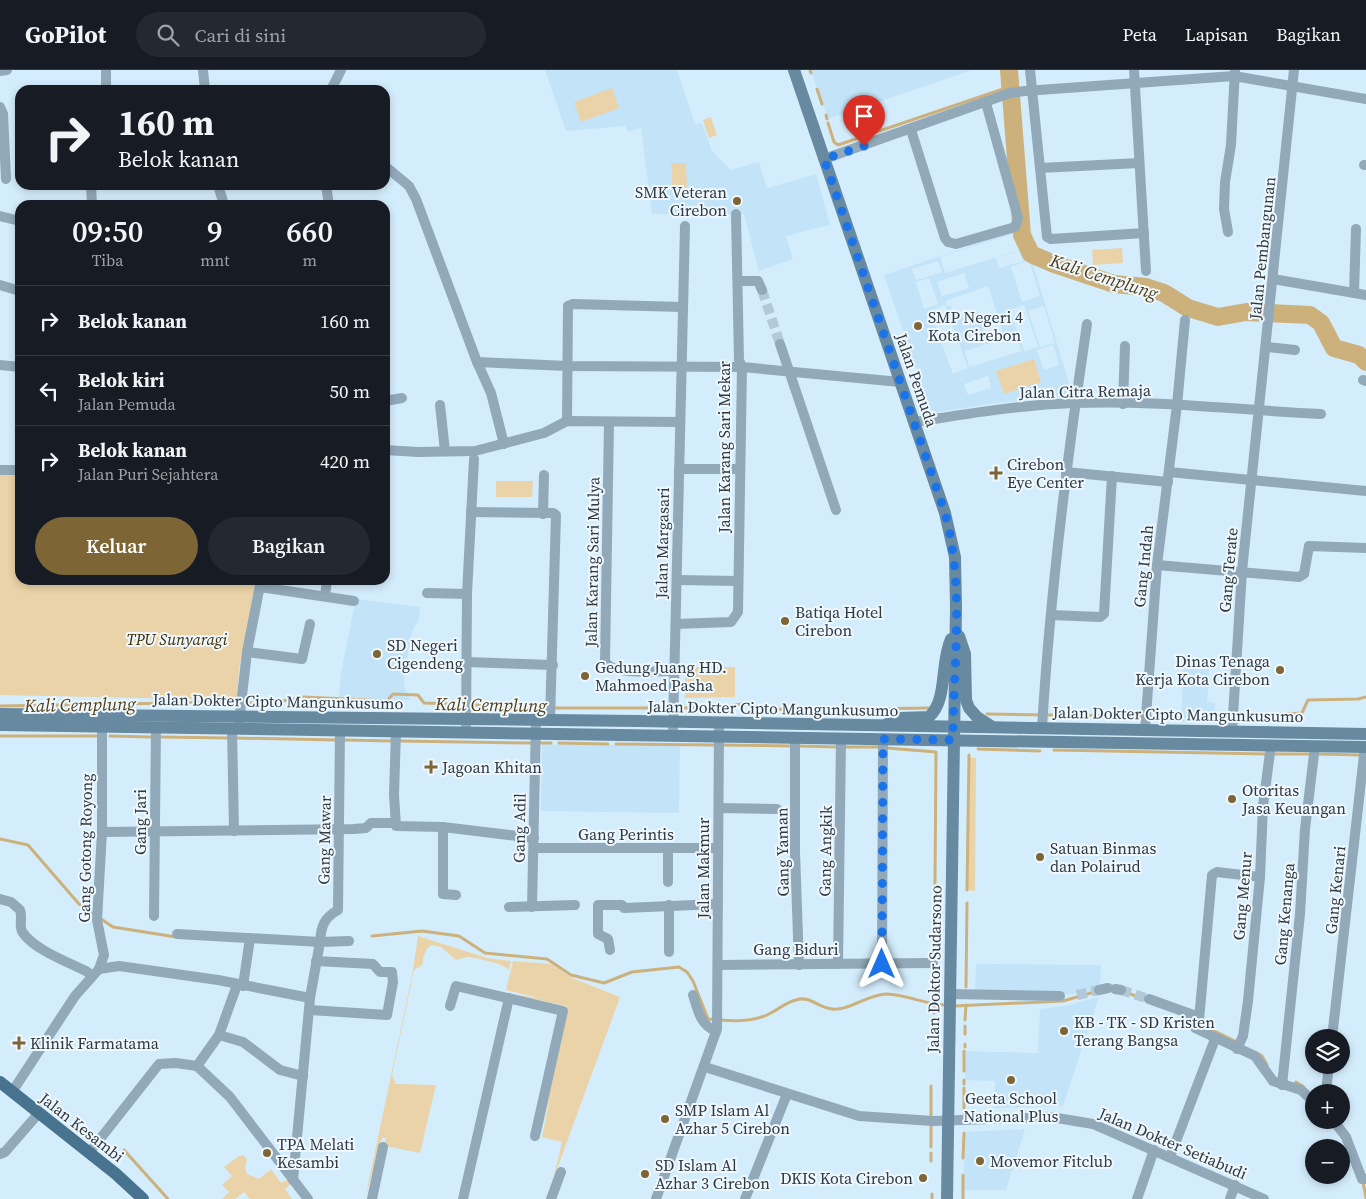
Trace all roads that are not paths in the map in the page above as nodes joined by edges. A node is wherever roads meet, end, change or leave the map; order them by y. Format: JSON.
{"nodes":[{"id":1,"x":7,"y":70,"type":"edge"},
{"id":2,"x":106,"y":70,"type":"edge"},
{"id":3,"x":203,"y":70,"type":"edge"},
{"id":4,"x":341,"y":70,"type":"edge"},
{"id":5,"x":794,"y":70,"type":"edge"},
{"id":6,"x":1030,"y":70,"type":"edge"},
{"id":7,"x":1134,"y":70,"type":"edge"},
{"id":8,"x":1294,"y":70,"type":"edge"},
{"id":9,"x":0,"y":71,"type":"edge"},
{"id":10,"x":1235,"y":73,"type":"edge"},
{"id":11,"x":1134,"y":82,"type":"junction"},
{"id":12,"x":106,"y":85,"type":"edge"},
{"id":13,"x":204,"y":85,"type":"edge"},
{"id":14,"x":334,"y":85,"type":"edge"},
{"id":15,"x":1293,"y":88,"type":"junction"},
{"id":16,"x":1028,"y":91,"type":"junction"},
{"id":17,"x":1366,"y":99,"type":"edge"},
{"id":18,"x":986,"y":104,"type":"junction"},
{"id":19,"x":0,"y":107,"type":"edge"},
{"id":20,"x":911,"y":130,"type":"junction"},
{"id":21,"x":824,"y":159,"type":"junction"},
{"id":22,"x":1139,"y":163,"type":"junction"},
{"id":23,"x":1040,"y":168,"type":"junction"},
{"id":24,"x":390,"y":170,"type":"edge"},
{"id":25,"x":6,"y":179,"type":"dead end"},
{"id":26,"x":736,"y":214,"type":"dead end"},
{"id":27,"x":0,"y":216,"type":"edge"},
{"id":28,"x":15,"y":220,"type":"edge"},
{"id":29,"x":684,"y":226,"type":"dead end"},
{"id":30,"x":1356,"y":229,"type":"dead end"},
{"id":31,"x":1228,"y":232,"type":"dead end"},
{"id":32,"x":1144,"y":233,"type":"junction"},
{"id":33,"x":1146,"y":271,"type":"dead end"},
{"id":34,"x":1273,"y":280,"type":"junction"},
{"id":35,"x":738,"y":281,"type":"junction"},
{"id":36,"x":0,"y":285,"type":"edge"},
{"id":37,"x":15,"y":290,"type":"edge"},
{"id":38,"x":762,"y":290,"type":"dead end"},
{"id":39,"x":1354,"y":293,"type":"junction"},
{"id":40,"x":1366,"y":295,"type":"edge"},
{"id":41,"x":682,"y":307,"type":"junction"},
{"id":42,"x":1185,"y":320,"type":"dead end"},
{"id":43,"x":1087,"y":324,"type":"dead end"},
{"id":44,"x":780,"y":344,"type":"tunnel mouth"},
{"id":45,"x":1126,"y":346,"type":"dead end"},
{"id":46,"x":1267,"y":347,"type":"junction"},
{"id":47,"x":1295,"y":350,"type":"dead end"},
{"id":48,"x":477,"y":362,"type":"junction"},
{"id":49,"x":0,"y":365,"type":"edge"},
{"id":50,"x":15,"y":366,"type":"edge"},
{"id":51,"x":567,"y":366,"type":"junction"},
{"id":52,"x":742,"y":367,"type":"junction"},
{"id":53,"x":681,"y":368,"type":"junction"},
{"id":54,"x":789,"y":372,"type":"junction"},
{"id":55,"x":900,"y":382,"type":"junction"},
{"id":56,"x":402,"y":398,"type":"dead end"},
{"id":57,"x":390,"y":400,"type":"edge"},
{"id":58,"x":1075,"y":403,"type":"junction"},
{"id":59,"x":1123,"y":404,"type":"junction"},
{"id":60,"x":440,"y":405,"type":"dead end"},
{"id":61,"x":1177,"y":405,"type":"junction"},
{"id":62,"x":1258,"y":411,"type":"junction"},
{"id":63,"x":1321,"y":414,"type":"dead end"},
{"id":64,"x":567,"y":421,"type":"junction"},
{"id":65,"x":608,"y":422,"type":"junction"},
{"id":66,"x":680,"y":422,"type":"junction"},
{"id":67,"x":914,"y":422,"type":"junction"},
{"id":68,"x":504,"y":444,"type":"junction"},
{"id":69,"x":390,"y":450,"type":"edge"},
{"id":70,"x":446,"y":451,"type":"junction"},
{"id":71,"x":474,"y":459,"type":"dead end"},
{"id":72,"x":679,"y":469,"type":"junction"},
{"id":73,"x":740,"y":469,"type":"junction"},
{"id":74,"x":0,"y":470,"type":"edge"},
{"id":75,"x":15,"y":470,"type":"edge"},
{"id":76,"x":1066,"y":472,"type":"junction"},
{"id":77,"x":544,"y":475,"type":"dead end"},
{"id":78,"x":1112,"y":476,"type":"junction"},
{"id":79,"x":1168,"y":477,"type":"junction"},
{"id":80,"x":1252,"y":479,"type":"junction"},
{"id":81,"x":1366,"y":491,"type":"edge"},
{"id":82,"x":836,"y":510,"type":"dead end"},
{"id":83,"x":471,"y":512,"type":"junction"},
{"id":84,"x":543,"y":514,"type":"junction"},
{"id":85,"x":1366,"y":548,"type":"edge"},
{"id":86,"x":1157,"y":565,"type":"junction"},
{"id":87,"x":1242,"y":571,"type":"junction"},
{"id":88,"x":677,"y":580,"type":"junction"},
{"id":89,"x":738,"y":581,"type":"junction"},
{"id":90,"x":260,"y":585,"type":"edge"},
{"id":91,"x":270,"y":585,"type":"edge"},
{"id":92,"x":326,"y":585,"type":"edge"},
{"id":93,"x":427,"y":593,"type":"dead end"},
{"id":94,"x":466,"y":594,"type":"junction"},
{"id":95,"x":324,"y":596,"type":"junction"},
{"id":96,"x":354,"y":600,"type":"dead end"},
{"id":97,"x":1051,"y":615,"type":"junction"},
{"id":98,"x":310,"y":624,"type":"dead end"},
{"id":99,"x":676,"y":624,"type":"junction"},
{"id":100,"x":956,"y":630,"type":"junction"},
{"id":101,"x":247,"y":652,"type":"junction"},
{"id":102,"x":466,"y":662,"type":"junction"},
{"id":103,"x":553,"y":665,"type":"junction"},
{"id":104,"x":673,"y":671,"type":"junction"},
{"id":105,"x":550,"y":712,"type":"junction"},
{"id":106,"x":0,"y":714,"type":"edge"},
{"id":107,"x":239,"y":715,"type":"junction"},
{"id":108,"x":465,"y":718,"type":"junction"},
{"id":109,"x":536,"y":720,"type":"junction"},
{"id":110,"x":673,"y":720,"type":"junction"},
{"id":111,"x":1146,"y":722,"type":"junction"},
{"id":112,"x":1232,"y":723,"type":"junction"},
{"id":113,"x":720,"y":724,"type":"junction"},
{"id":114,"x":0,"y":725,"type":"edge"},
{"id":115,"x":989,"y":725,"type":"junction"},
{"id":116,"x":1042,"y":725,"type":"junction"},
{"id":117,"x":102,"y":726,"type":"junction"},
{"id":118,"x":156,"y":727,"type":"junction"},
{"id":119,"x":953,"y":727,"type":"junction"},
{"id":120,"x":340,"y":730,"type":"junction"},
{"id":121,"x":396,"y":731,"type":"junction"},
{"id":122,"x":466,"y":733,"type":"junction"},
{"id":123,"x":883,"y":733,"type":"junction"},
{"id":124,"x":536,"y":734,"type":"junction"},
{"id":125,"x":672,"y":736,"type":"junction"},
{"id":126,"x":719,"y":737,"type":"junction"},
{"id":127,"x":795,"y":738,"type":"junction"},
{"id":128,"x":841,"y":739,"type":"junction"},
{"id":129,"x":953,"y":740,"type":"junction"},
{"id":130,"x":1366,"y":742,"type":"edge"},
{"id":131,"x":1271,"y":745,"type":"junction"},
{"id":132,"x":1314,"y":746,"type":"junction"},
{"id":133,"x":719,"y":808,"type":"junction"},
{"id":134,"x":777,"y":809,"type":"dead end"},
{"id":135,"x":396,"y":825,"type":"junction"},
{"id":136,"x":443,"y":827,"type":"junction"},
{"id":137,"x":339,"y":830,"type":"junction"},
{"id":138,"x":234,"y":831,"type":"junction"},
{"id":139,"x":102,"y":832,"type":"junction"},
{"id":140,"x":154,"y":832,"type":"junction"},
{"id":141,"x":534,"y":843,"type":"junction"},
{"id":142,"x":718,"y":848,"type":"junction"},
{"id":143,"x":668,"y":849,"type":"junction"},
{"id":144,"x":1260,"y":877,"type":"junction"},
{"id":145,"x":668,"y":882,"type":"dead end"},
{"id":146,"x":456,"y":896,"type":"dead end"},
{"id":147,"x":0,"y":899,"type":"edge"},
{"id":148,"x":718,"y":904,"type":"junction"},
{"id":149,"x":575,"y":905,"type":"dead end"},
{"id":150,"x":669,"y":905,"type":"junction"},
{"id":151,"x":532,"y":907,"type":"junction"},
{"id":152,"x":509,"y":908,"type":"dead end"},
{"id":153,"x":154,"y":916,"type":"dead end"},
{"id":154,"x":177,"y":934,"type":"dead end"},
{"id":155,"x":250,"y":940,"type":"junction"},
{"id":156,"x":349,"y":941,"type":"dead end"},
{"id":157,"x":320,"y":942,"type":"junction"},
{"id":158,"x":610,"y":950,"type":"dead end"},
{"id":159,"x":669,"y":952,"type":"dead end"},
{"id":160,"x":316,"y":961,"type":"junction"},
{"id":161,"x":938,"y":963,"type":"junction"},
{"id":162,"x":838,"y":964,"type":"junction"},
{"id":163,"x":882,"y":964,"type":"junction"},
{"id":164,"x":719,"y":965,"type":"junction"},
{"id":165,"x":799,"y":965,"type":"junction"},
{"id":166,"x":96,"y":972,"type":"junction"},
{"id":167,"x":240,"y":985,"type":"junction"},
{"id":168,"x":693,"y":995,"type":"dead end"},
{"id":169,"x":950,"y":995,"type":"junction"},
{"id":170,"x":1060,"y":996,"type":"dead end"},
{"id":171,"x":310,"y":998,"type":"junction"},
{"id":172,"x":508,"y":998,"type":"junction"},
{"id":173,"x":1149,"y":999,"type":"tunnel mouth"},
{"id":174,"x":450,"y":1006,"type":"dead end"},
{"id":175,"x":310,"y":1010,"type":"junction"},
{"id":176,"x":1198,"y":1022,"type":"junction"},
{"id":177,"x":1333,"y":1029,"type":"edge"},
{"id":178,"x":716,"y":1030,"type":"junction"},
{"id":179,"x":219,"y":1035,"type":"junction"},
{"id":180,"x":1215,"y":1039,"type":"junction"},
{"id":181,"x":1238,"y":1046,"type":"junction"},
{"id":182,"x":197,"y":1066,"type":"junction"},
{"id":183,"x":705,"y":1067,"type":"junction"},
{"id":184,"x":302,"y":1076,"type":"junction"},
{"id":185,"x":0,"y":1082,"type":"edge"},
{"id":186,"x":1282,"y":1085,"type":"junction"},
{"id":187,"x":12,"y":1092,"type":"junction"},
{"id":188,"x":787,"y":1094,"type":"junction"},
{"id":189,"x":1305,"y":1094,"type":"edge"},
{"id":190,"x":38,"y":1114,"type":"junction"},
{"id":191,"x":948,"y":1121,"type":"junction"},
{"id":192,"x":1340,"y":1129,"type":"edge"},
{"id":193,"x":535,"y":1136,"type":"dead end"},
{"id":194,"x":383,"y":1147,"type":"dead end"},
{"id":195,"x":1154,"y":1150,"type":"junction"},
{"id":196,"x":89,"y":1153,"type":"junction"},
{"id":197,"x":0,"y":1154,"type":"edge"},
{"id":198,"x":1170,"y":1157,"type":"junction"},
{"id":199,"x":561,"y":1172,"type":"dead end"},
{"id":200,"x":1364,"y":1179,"type":"edge"},
{"id":201,"x":293,"y":1180,"type":"junction"},
{"id":202,"x":1235,"y":1185,"type":"junction"},
{"id":203,"x":143,"y":1199,"type":"edge"},
{"id":204,"x":308,"y":1199,"type":"edge"},
{"id":205,"x":372,"y":1199,"type":"edge"},
{"id":206,"x":463,"y":1199,"type":"edge"},
{"id":207,"x":551,"y":1199,"type":"edge"},
{"id":208,"x":656,"y":1199,"type":"edge"},
{"id":209,"x":745,"y":1199,"type":"edge"},
{"id":210,"x":947,"y":1199,"type":"edge"},
{"id":211,"x":1136,"y":1199,"type":"edge"},
{"id":212,"x":1230,"y":1199,"type":"edge"},
{"id":213,"x":1264,"y":1199,"type":"edge"}],
"edges":[{"from":1,"to":9,"type":"street"},
{"from":2,"to":12,"type":"street"},
{"from":3,"to":13,"type":"street"},
{"from":4,"to":14,"type":"street"},
{"from":5,"to":21,"type":"main road","name":"Jalan Pemuda"},
{"from":6,"to":16,"type":"street"},
{"from":7,"to":11,"type":"street"},
{"from":8,"to":15,"type":"street","name":"Jalan Pembangunan"},
{"from":10,"to":11,"type":"street"},
{"from":10,"to":15,"type":"street"},
{"from":10,"to":31,"type":"street"},
{"from":11,"to":16,"type":"street"},
{"from":11,"to":22,"type":"street"},
{"from":15,"to":17,"type":"street"},
{"from":15,"to":34,"type":"street","name":"Jalan Pembangunan"},
{"from":16,"to":18,"type":"street"},
{"from":16,"to":23,"type":"street"},
{"from":18,"to":20,"type":"street"},
{"from":18,"to":20,"type":"street"},
{"from":19,"to":25,"type":"street"},
{"from":20,"to":21,"type":"street"},
{"from":21,"to":55,"type":"main road","name":"Jalan Pemuda"},
{"from":22,"to":23,"type":"street"},
{"from":22,"to":32,"type":"street"},
{"from":23,"to":32,"type":"street"},
{"from":24,"to":48,"type":"street"},
{"from":26,"to":35,"type":"street","name":"Jalan Karang Sari Mekar"},
{"from":27,"to":28,"type":"street"},
{"from":29,"to":41,"type":"street","name":"Jalan Margasari"},
{"from":30,"to":39,"type":"street"},
{"from":32,"to":33,"type":"street"},
{"from":34,"to":39,"type":"street"},
{"from":34,"to":46,"type":"street","name":"Jalan Pembangunan"},
{"from":35,"to":38,"type":"street"},
{"from":35,"to":52,"type":"street","name":"Jalan Karang Sari Mekar"},
{"from":36,"to":37,"type":"street"},
{"from":39,"to":40,"type":"street"},
{"from":41,"to":51,"type":"street"},
{"from":41,"to":53,"type":"street","name":"Jalan Margasari"},
{"from":42,"to":61,"type":"street","name":"Gang Indah"},
{"from":43,"to":58,"type":"street"},
{"from":44,"to":54,"type":"street"},
{"from":45,"to":59,"type":"street"},
{"from":46,"to":47,"type":"street"},
{"from":46,"to":62,"type":"street","name":"Jalan Pembangunan"},
{"from":48,"to":51,"type":"street"},
{"from":48,"to":68,"type":"street"},
{"from":49,"to":50,"type":"street"},
{"from":51,"to":53,"type":"street"},
{"from":51,"to":64,"type":"street"},
{"from":52,"to":53,"type":"street"},
{"from":52,"to":54,"type":"street"},
{"from":52,"to":73,"type":"street","name":"Jalan Karang Sari Mekar"},
{"from":53,"to":66,"type":"street","name":"Jalan Margasari"},
{"from":54,"to":55,"type":"street"},
{"from":54,"to":82,"type":"street"},
{"from":55,"to":67,"type":"main road","name":"Jalan Pemuda"},
{"from":56,"to":57,"type":"street"},
{"from":58,"to":59,"type":"street","name":"Jalan Citra Remaja"},
{"from":58,"to":67,"type":"street","name":"Jalan Citra Remaja"},
{"from":58,"to":76,"type":"street"},
{"from":59,"to":61,"type":"street","name":"Jalan Citra Remaja"},
{"from":60,"to":70,"type":"street"},
{"from":61,"to":62,"type":"street","name":"Jalan Citra Remaja"},
{"from":61,"to":79,"type":"street","name":"Gang Indah"},
{"from":62,"to":63,"type":"street","name":"Jalan Citra Remaja"},
{"from":62,"to":80,"type":"street","name":"Gang Terate"},
{"from":64,"to":65,"type":"street"},
{"from":64,"to":68,"type":"street"},
{"from":65,"to":66,"type":"street"},
{"from":65,"to":104,"type":"street","name":"Jalan Karang Sari Mulya"},
{"from":66,"to":72,"type":"street","name":"Jalan Margasari"},
{"from":67,"to":100,"type":"main road","name":"Jalan Pemuda"},
{"from":68,"to":70,"type":"street"},
{"from":69,"to":70,"type":"street"},
{"from":71,"to":83,"type":"street"},
{"from":72,"to":73,"type":"street"},
{"from":72,"to":88,"type":"street","name":"Jalan Margasari"},
{"from":73,"to":89,"type":"street","name":"Jalan Karang Sari Mekar"},
{"from":74,"to":75,"type":"street"},
{"from":76,"to":78,"type":"street"},
{"from":76,"to":97,"type":"street"},
{"from":77,"to":84,"type":"street"},
{"from":78,"to":79,"type":"street"},
{"from":78,"to":97,"type":"street"},
{"from":79,"to":80,"type":"street"},
{"from":79,"to":86,"type":"street","name":"Gang Indah"},
{"from":80,"to":81,"type":"street"},
{"from":80,"to":87,"type":"street","name":"Gang Terate"},
{"from":83,"to":84,"type":"street"},
{"from":83,"to":94,"type":"street"},
{"from":84,"to":103,"type":"street"},
{"from":85,"to":87,"type":"street"},
{"from":86,"to":87,"type":"street"},
{"from":86,"to":111,"type":"street","name":"Gang Indah"},
{"from":87,"to":112,"type":"street","name":"Gang Terate"},
{"from":88,"to":89,"type":"street"},
{"from":88,"to":99,"type":"street","name":"Jalan Margasari"},
{"from":89,"to":99,"type":"street","name":"Jalan Karang Sari Mekar"},
{"from":90,"to":101,"type":"street"},
{"from":91,"to":95,"type":"street"},
{"from":92,"to":95,"type":"street"},
{"from":93,"to":94,"type":"street"},
{"from":94,"to":102,"type":"street"},
{"from":95,"to":96,"type":"street"},
{"from":97,"to":116,"type":"street"},
{"from":98,"to":101,"type":"street"},
{"from":99,"to":104,"type":"street","name":"Jalan Margasari"},
{"from":100,"to":115,"type":"main road"},
{"from":100,"to":119,"type":"main road","name":"Jalan Pemuda"},
{"from":100,"to":123,"type":"main road"},
{"from":101,"to":107,"type":"street"},
{"from":102,"to":103,"type":"street"},
{"from":102,"to":108,"type":"street"},
{"from":103,"to":105,"type":"street"},
{"from":104,"to":110,"type":"street","name":"Jalan Margasari"},
{"from":105,"to":109,"type":"main road","name":"Jalan Dokter Cipto Mangunkusumo"},
{"from":105,"to":110,"type":"main road","name":"Jalan Dokter Cipto Mangunkusumo"},
{"from":106,"to":107,"type":"main road","name":"Jalan Dokter Cipto Mangunkusumo"},
{"from":107,"to":108,"type":"main road","name":"Jalan Dokter Cipto Mangunkusumo"},
{"from":107,"to":118,"type":"main road","name":"Jalan Dokter Cipto Mangunkusumo"},
{"from":107,"to":120,"type":"main road","name":"Jalan Dokter Cipto Mangunkusumo"},
{"from":107,"to":138,"type":"street"},
{"from":108,"to":109,"type":"main road","name":"Jalan Dokter Cipto Mangunkusumo"},
{"from":108,"to":122,"type":"street"},
{"from":109,"to":124,"type":"street","name":"Gang Adil"},
{"from":110,"to":113,"type":"main road","name":"Jalan Dokter Cipto Mangunkusumo"},
{"from":110,"to":125,"type":"street","name":"Jalan Margasari"},
{"from":111,"to":112,"type":"main road","name":"Jalan Dokter Cipto Mangunkusumo"},
{"from":111,"to":116,"type":"main road","name":"Jalan Dokter Cipto Mangunkusumo"},
{"from":112,"to":130,"type":"main road","name":"Jalan Dokter Cipto Mangunkusumo"},
{"from":113,"to":123,"type":"main road","name":"Jalan Dokter Cipto Mangunkusumo"},
{"from":113,"to":126,"type":"street","name":"Jalan Makmur"},
{"from":114,"to":117,"type":"main road","name":"Jalan Dokter Cipto Mangunkusumo"},
{"from":115,"to":116,"type":"main road","name":"Jalan Dokter Cipto Mangunkusumo"},
{"from":115,"to":119,"type":"main road","name":"Jalan Dokter Cipto Mangunkusumo"},
{"from":117,"to":118,"type":"main road","name":"Jalan Dokter Cipto Mangunkusumo"},
{"from":117,"to":139,"type":"street","name":"Gang Gotong Royong"},
{"from":118,"to":140,"type":"street","name":"Gang Jari"},
{"from":119,"to":123,"type":"main road","name":"Jalan Dokter Cipto Mangunkusumo"},
{"from":119,"to":129,"type":"main road","name":"Jalan Pemuda"},
{"from":120,"to":121,"type":"main road","name":"Jalan Dokter Cipto Mangunkusumo"},
{"from":120,"to":137,"type":"street","name":"Gang Mawar"},
{"from":121,"to":122,"type":"main road","name":"Jalan Dokter Cipto Mangunkusumo"},
{"from":121,"to":135,"type":"street"},
{"from":122,"to":124,"type":"main road","name":"Jalan Dokter Cipto Mangunkusumo"},
{"from":123,"to":128,"type":"main road","name":"Jalan Dokter Cipto Mangunkusumo"},
{"from":123,"to":129,"type":"main road","name":"Jalan Dokter Cipto Mangunkusumo"},
{"from":123,"to":163,"type":"street"},
{"from":124,"to":125,"type":"main road","name":"Jalan Dokter Cipto Mangunkusumo"},
{"from":124,"to":141,"type":"street","name":"Gang Adil"},
{"from":125,"to":126,"type":"main road","name":"Jalan Dokter Cipto Mangunkusumo"},
{"from":126,"to":127,"type":"main road","name":"Jalan Dokter Cipto Mangunkusumo"},
{"from":126,"to":133,"type":"street","name":"Jalan Makmur"},
{"from":127,"to":128,"type":"main road","name":"Jalan Dokter Cipto Mangunkusumo"},
{"from":127,"to":165,"type":"street","name":"Gang Yaman"},
{"from":128,"to":162,"type":"street","name":"Gang Angkik"},
{"from":129,"to":131,"type":"main road","name":"Jalan Dokter Cipto Mangunkusumo"},
{"from":129,"to":161,"type":"main road","name":"Jalan Doktor Sudarsono"},
{"from":130,"to":132,"type":"main road","name":"Jalan Dokter Cipto Mangunkusumo"},
{"from":130,"to":177,"type":"street","name":"Gang Kenari"},
{"from":131,"to":132,"type":"main road","name":"Jalan Dokter Cipto Mangunkusumo"},
{"from":131,"to":144,"type":"street","name":"Gang Menur"},
{"from":132,"to":186,"type":"street","name":"Gang Kenanga"},
{"from":133,"to":134,"type":"street"},
{"from":133,"to":142,"type":"street","name":"Jalan Makmur"},
{"from":135,"to":136,"type":"street","name":"Gang Perintis"},
{"from":135,"to":137,"type":"street","name":"Gang Perintis"},
{"from":136,"to":141,"type":"street","name":"Gang Perintis"},
{"from":136,"to":146,"type":"street"},
{"from":137,"to":138,"type":"street","name":"Gang Perintis"},
{"from":137,"to":157,"type":"street","name":"Gang Mawar"},
{"from":138,"to":140,"type":"street","name":"Gang Perintis"},
{"from":139,"to":140,"type":"street","name":"Gang Perintis"},
{"from":139,"to":166,"type":"street","name":"Gang Gotong Royong"},
{"from":140,"to":153,"type":"street","name":"Gang Jari"},
{"from":141,"to":143,"type":"street","name":"Gang Perintis"},
{"from":141,"to":151,"type":"street","name":"Gang Adil"},
{"from":142,"to":143,"type":"street","name":"Gang Perintis"},
{"from":142,"to":148,"type":"street","name":"Jalan Makmur"},
{"from":143,"to":145,"type":"street"},
{"from":144,"to":176,"type":"street"},
{"from":144,"to":181,"type":"street","name":"Gang Menur"},
{"from":147,"to":166,"type":"street"},
{"from":148,"to":150,"type":"street"},
{"from":148,"to":164,"type":"street","name":"Jalan Makmur"},
{"from":149,"to":151,"type":"street"},
{"from":150,"to":158,"type":"street"},
{"from":150,"to":159,"type":"street"},
{"from":151,"to":152,"type":"street"},
{"from":154,"to":155,"type":"street"},
{"from":155,"to":157,"type":"street"},
{"from":155,"to":167,"type":"street"},
{"from":156,"to":157,"type":"street"},
{"from":157,"to":160,"type":"street"},
{"from":160,"to":171,"type":"street"},
{"from":160,"to":175,"type":"street"},
{"from":161,"to":163,"type":"street","name":"Gang Biduri"},
{"from":161,"to":169,"type":"main road","name":"Jalan Doktor Sudarsono"},
{"from":162,"to":163,"type":"street","name":"Gang Biduri"},
{"from":162,"to":165,"type":"street","name":"Gang Biduri"},
{"from":164,"to":165,"type":"street","name":"Gang Biduri"},
{"from":164,"to":178,"type":"street","name":"Jalan Makmur"},
{"from":166,"to":167,"type":"street"},
{"from":166,"to":187,"type":"street"},
{"from":167,"to":171,"type":"street"},
{"from":167,"to":179,"type":"street"},
{"from":168,"to":178,"type":"street"},
{"from":169,"to":170,"type":"street"},
{"from":169,"to":191,"type":"main road","name":"Jalan Doktor Sudarsono"},
{"from":171,"to":175,"type":"street"},
{"from":172,"to":174,"type":"street"},
{"from":172,"to":193,"type":"street"},
{"from":172,"to":206,"type":"street"},
{"from":173,"to":176,"type":"street"},
{"from":175,"to":184,"type":"street"},
{"from":176,"to":180,"type":"street"},
{"from":178,"to":183,"type":"street","name":"Jalan Makmur"},
{"from":179,"to":182,"type":"street"},
{"from":179,"to":184,"type":"street"},
{"from":180,"to":181,"type":"street"},
{"from":180,"to":198,"type":"street"},
{"from":181,"to":186,"type":"street"},
{"from":182,"to":196,"type":"street"},
{"from":182,"to":201,"type":"street"},
{"from":183,"to":188,"type":"street","name":"Jalan Dokter Setiabudi"},
{"from":183,"to":208,"type":"street","name":"Jalan Makmur"},
{"from":184,"to":201,"type":"street"},
{"from":185,"to":187,"type":"main road","name":"Jalan Kesambi"},
{"from":186,"to":189,"type":"street"},
{"from":187,"to":190,"type":"main road","name":"Jalan Kesambi"},
{"from":188,"to":191,"type":"street","name":"Jalan Dokter Setiabudi"},
{"from":188,"to":209,"type":"street"},
{"from":190,"to":196,"type":"main road","name":"Jalan Kesambi"},
{"from":190,"to":197,"type":"street"},
{"from":191,"to":195,"type":"street","name":"Jalan Dokter Setiabudi"},
{"from":191,"to":210,"type":"main road","name":"Jalan Doktor Sudarsono"},
{"from":192,"to":200,"type":"street"},
{"from":194,"to":205,"type":"street"},
{"from":195,"to":198,"type":"street","name":"Jalan Dokter Setiabudi"},
{"from":195,"to":211,"type":"street"},
{"from":196,"to":203,"type":"main road","name":"Jalan Kesambi"},
{"from":198,"to":202,"type":"street","name":"Jalan Dokter Setiabudi"},
{"from":199,"to":207,"type":"street"},
{"from":201,"to":204,"type":"street"},
{"from":202,"to":212,"type":"street"},
{"from":202,"to":213,"type":"street","name":"Jalan Dokter Setiabudi"}]}
